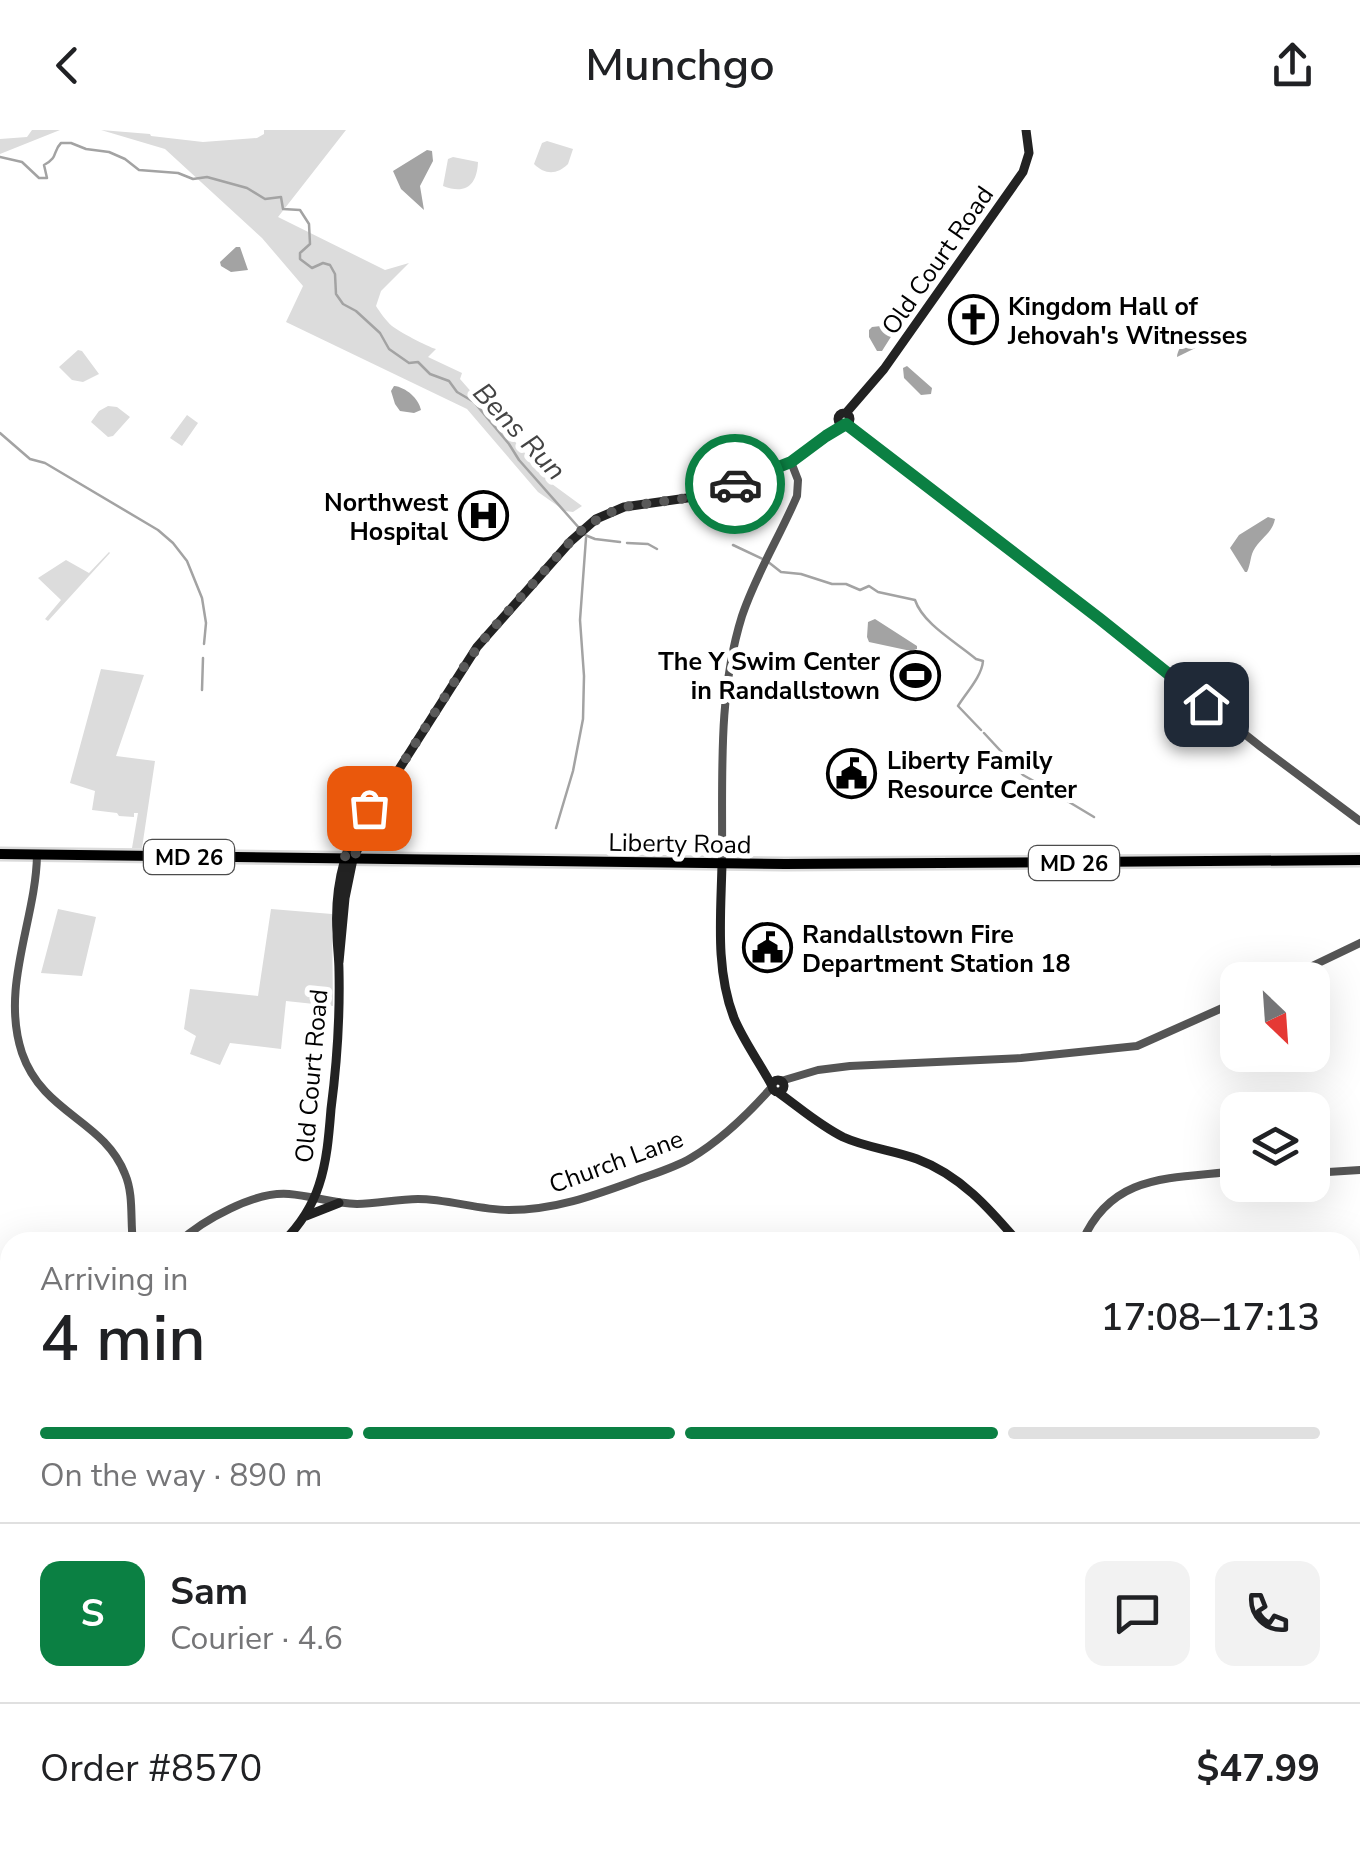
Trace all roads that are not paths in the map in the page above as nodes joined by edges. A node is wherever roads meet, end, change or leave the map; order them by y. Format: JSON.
{"nodes":[{"id":1,"x":1026,"y":130,"type":"edge"},
{"id":2,"x":846,"y":420,"type":"junction"},
{"id":3,"x":791,"y":462,"type":"junction"},
{"id":4,"x":1360,"y":821,"type":"edge"},
{"id":5,"x":0,"y":854,"type":"edge"},
{"id":6,"x":37,"y":854,"type":"junction"},
{"id":7,"x":349,"y":859,"type":"junction"},
{"id":8,"x":1360,"y":860,"type":"edge"},
{"id":9,"x":722,"y":863,"type":"junction"},
{"id":10,"x":1360,"y":943,"type":"edge"},
{"id":11,"x":1320,"y":962,"type":"edge"},
{"id":12,"x":1220,"y":1009,"type":"edge"},
{"id":13,"x":778,"y":1087,"type":"junction"},
{"id":14,"x":1360,"y":1170,"type":"edge"},
{"id":15,"x":1330,"y":1172,"type":"edge"},
{"id":16,"x":1220,"y":1174,"type":"edge"},
{"id":17,"x":314,"y":1199,"type":"junction"},
{"id":18,"x":339,"y":1203,"type":"junction"},
{"id":19,"x":304,"y":1218,"type":"junction"},
{"id":20,"x":132,"y":1232,"type":"edge"},
{"id":21,"x":192,"y":1232,"type":"edge"},
{"id":22,"x":292,"y":1232,"type":"edge"},
{"id":23,"x":1009,"y":1232,"type":"edge"},
{"id":24,"x":1087,"y":1232,"type":"edge"}],
"edges":[{"from":1,"to":2,"type":"main road","name":"Old Court Road"},
{"from":2,"to":3,"type":"main road","name":"Old Court Road"},
{"from":2,"to":4,"type":"street"},
{"from":3,"to":7,"type":"main road","name":"Old Court Road"},
{"from":3,"to":9,"type":"street"},
{"from":5,"to":6,"type":"main road","name":"Liberty Road","number":"MD 26"},
{"from":6,"to":7,"type":"main road","name":"Liberty Road","number":"MD 26"},
{"from":6,"to":20,"type":"street"},
{"from":7,"to":9,"type":"main road","name":"Liberty Road","number":"MD 26"},
{"from":7,"to":17,"type":"main road","name":"Old Court Road"},
{"from":8,"to":9,"type":"main road","name":"Liberty Road","number":"MD 26"},
{"from":9,"to":13,"type":"main road"},
{"from":10,"to":11,"type":"street"},
{"from":12,"to":13,"type":"street","name":"Church Lane"},
{"from":13,"to":18,"type":"street","name":"Church Lane"},
{"from":13,"to":23,"type":"main road"},
{"from":14,"to":15,"type":"street"},
{"from":16,"to":24,"type":"street"},
{"from":17,"to":18,"type":"street","name":"Church Lane"},
{"from":17,"to":19,"type":"main road","name":"Old Court Road"},
{"from":17,"to":21,"type":"street","name":"Church Lane"},
{"from":18,"to":19,"type":"main road"},
{"from":19,"to":22,"type":"main road","name":"Old Court Road"}]}
